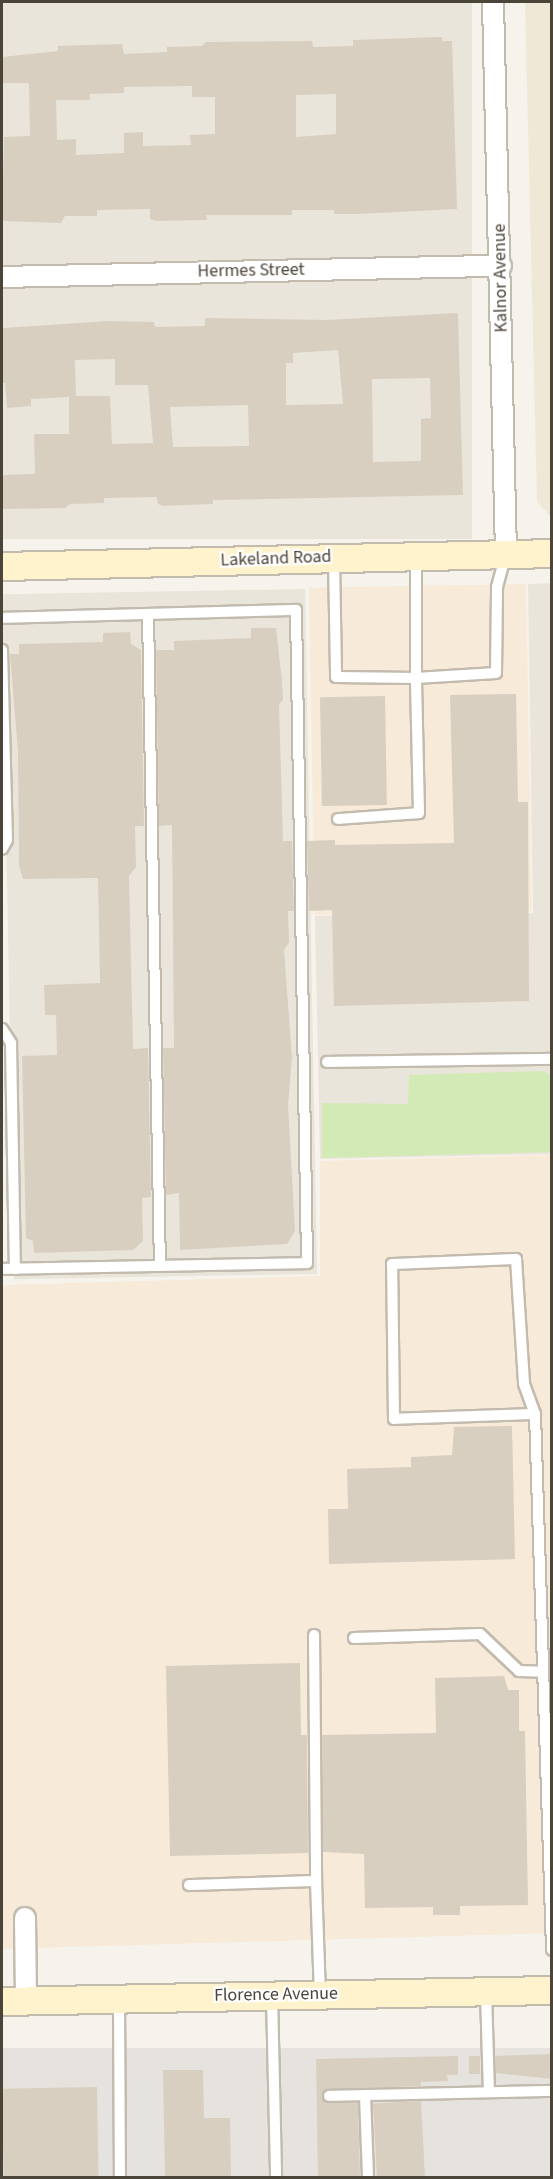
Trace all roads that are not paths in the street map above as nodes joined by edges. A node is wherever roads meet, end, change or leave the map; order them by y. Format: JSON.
{"nodes":[{"id":1,"x":493,"y":2,"type":"edge"},
{"id":2,"x":501,"y":266,"type":"junction"},
{"id":3,"x":2,"y":277,"type":"edge"},
{"id":4,"x":552,"y":553,"type":"edge"},
{"id":5,"x":506,"y":554,"type":"junction"},
{"id":6,"x":416,"y":555,"type":"junction"},
{"id":7,"x":334,"y":557,"type":"junction"},
{"id":8,"x":2,"y":566,"type":"edge"},
{"id":9,"x":148,"y":614,"type":"junction"},
{"id":10,"x":2,"y":618,"type":"edge"},
{"id":11,"x":2,"y":650,"type":"edge"},
{"id":12,"x":416,"y":678,"type":"junction"},
{"id":13,"x":338,"y":819,"type":"dead end"},
{"id":14,"x":2,"y":849,"type":"edge"},
{"id":15,"x":2,"y":1029,"type":"edge"},
{"id":16,"x":552,"y":1059,"type":"edge"},
{"id":17,"x":327,"y":1062,"type":"dead end"},
{"id":18,"x":160,"y":1266,"type":"junction"},
{"id":19,"x":2,"y":1269,"type":"edge"},
{"id":20,"x":15,"y":1269,"type":"junction"},
{"id":21,"x":535,"y":1414,"type":"junction"},
{"id":22,"x":546,"y":1574,"type":"edge"},
{"id":23,"x":314,"y":1635,"type":"dead end"},
{"id":24,"x":354,"y":1638,"type":"dead end"},
{"id":25,"x":543,"y":1672,"type":"junction"},
{"id":26,"x":316,"y":1881,"type":"junction"},
{"id":27,"x":189,"y":1885,"type":"dead end"},
{"id":28,"x":25,"y":1918,"type":"dead end"},
{"id":29,"x":552,"y":1950,"type":"edge"},
{"id":30,"x":552,"y":1990,"type":"edge"},
{"id":31,"x":486,"y":1991,"type":"junction"},
{"id":32,"x":320,"y":1994,"type":"junction"},
{"id":33,"x":272,"y":1996,"type":"junction"},
{"id":34,"x":119,"y":1998,"type":"junction"},
{"id":35,"x":14,"y":2001,"type":"edge"},
{"id":36,"x":552,"y":2091,"type":"edge"},
{"id":37,"x":489,"y":2092,"type":"junction"},
{"id":38,"x":366,"y":2095,"type":"junction"},
{"id":39,"x":330,"y":2096,"type":"dead end"},
{"id":40,"x":120,"y":2178,"type":"edge"},
{"id":41,"x":276,"y":2178,"type":"edge"},
{"id":42,"x":368,"y":2178,"type":"edge"}],
"edges":[{"from":1,"to":2,"type":"street","name":"Kalnor Avenue"},
{"from":2,"to":3,"type":"street","name":"Hermes Street"},
{"from":2,"to":5,"type":"street","name":"Kalnor Avenue"},
{"from":4,"to":5,"type":"street","name":"Lakeland Road"},
{"from":5,"to":6,"type":"street","name":"Lakeland Road"},
{"from":5,"to":12,"type":"lane"},
{"from":6,"to":7,"type":"street","name":"Lakeland Road"},
{"from":6,"to":12,"type":"lane"},
{"from":7,"to":8,"type":"street","name":"Lakeland Road"},
{"from":7,"to":12,"type":"lane"},
{"from":9,"to":10,"type":"lane"},
{"from":9,"to":18,"type":"lane"},
{"from":9,"to":18,"type":"lane"},
{"from":11,"to":14,"type":"lane"},
{"from":12,"to":13,"type":"lane"},
{"from":15,"to":20,"type":"lane"},
{"from":16,"to":17,"type":"lane"},
{"from":18,"to":20,"type":"lane"},
{"from":19,"to":20,"type":"lane"},
{"from":21,"to":21,"type":"lane"},
{"from":21,"to":22,"type":"lane"},
{"from":22,"to":25,"type":"lane"},
{"from":23,"to":26,"type":"lane"},
{"from":24,"to":25,"type":"lane"},
{"from":25,"to":29,"type":"lane"},
{"from":26,"to":27,"type":"lane"},
{"from":26,"to":32,"type":"lane"},
{"from":28,"to":35,"type":"street"},
{"from":30,"to":31,"type":"street","name":"Florence Avenue"},
{"from":31,"to":32,"type":"street","name":"Florence Avenue"},
{"from":31,"to":37,"type":"lane"},
{"from":32,"to":33,"type":"street","name":"Florence Avenue"},
{"from":33,"to":34,"type":"street","name":"Florence Avenue"},
{"from":33,"to":41,"type":"lane"},
{"from":34,"to":35,"type":"street","name":"Florence Avenue"},
{"from":34,"to":40,"type":"lane"},
{"from":36,"to":37,"type":"lane"},
{"from":37,"to":38,"type":"lane"},
{"from":38,"to":39,"type":"lane"},
{"from":38,"to":42,"type":"lane"}]}
